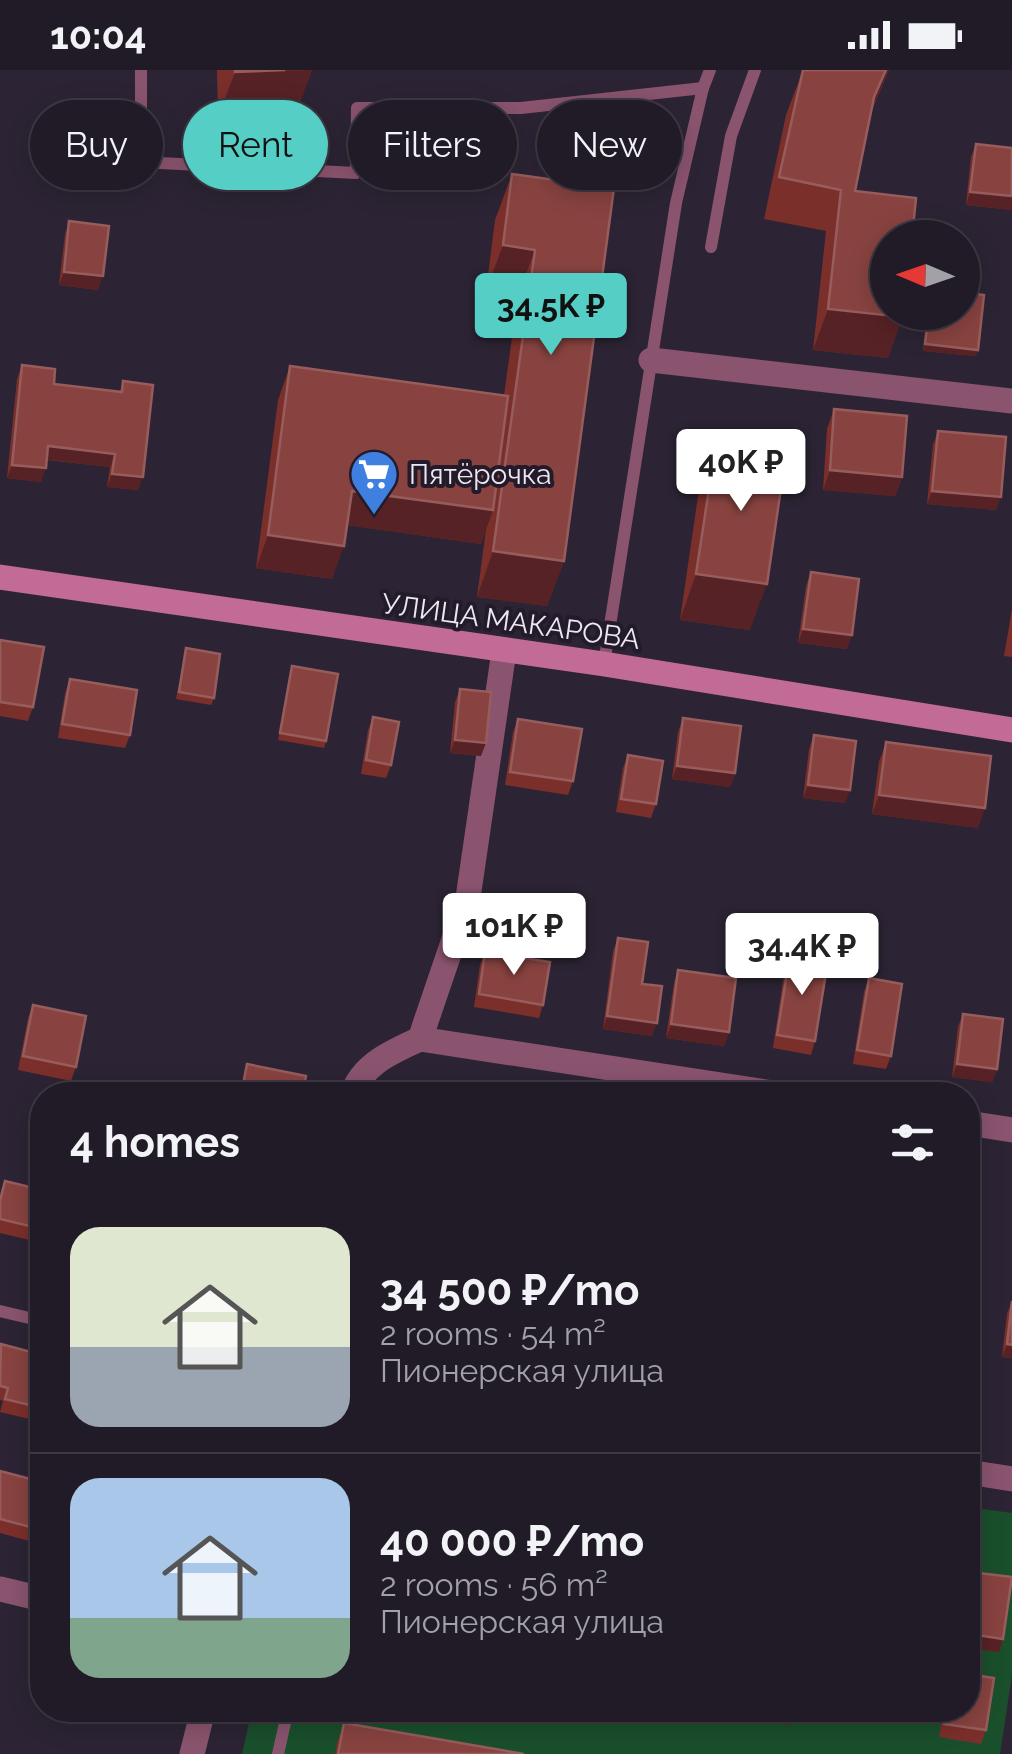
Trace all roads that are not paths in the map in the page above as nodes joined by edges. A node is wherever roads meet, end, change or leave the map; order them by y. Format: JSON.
{"nodes":[{"id":1,"x":141,"y":70,"type":"edge"},
{"id":2,"x":710,"y":70,"type":"edge"},
{"id":3,"x":755,"y":70,"type":"edge"},
{"id":4,"x":703,"y":88,"type":"junction"},
{"id":5,"x":712,"y":247,"type":"dead end"},
{"id":6,"x":651,"y":360,"type":"junction"},
{"id":7,"x":1012,"y":401,"type":"edge"},
{"id":8,"x":0,"y":577,"type":"edge"},
{"id":9,"x":504,"y":651,"type":"junction"},
{"id":10,"x":604,"y":664,"type":"junction"},
{"id":11,"x":1012,"y":730,"type":"edge"},
{"id":12,"x":420,"y":1039,"type":"junction"},
{"id":13,"x":358,"y":1082,"type":"edge"},
{"id":14,"x":701,"y":1082,"type":"edge"},
{"id":15,"x":980,"y":1125,"type":"edge"},
{"id":16,"x":1012,"y":1130,"type":"edge"},
{"id":17,"x":0,"y":1311,"type":"edge"},
{"id":18,"x":30,"y":1318,"type":"edge"},
{"id":19,"x":980,"y":1474,"type":"edge"},
{"id":20,"x":1012,"y":1479,"type":"edge"},
{"id":21,"x":0,"y":1589,"type":"edge"},
{"id":22,"x":30,"y":1596,"type":"edge"},
{"id":23,"x":199,"y":1722,"type":"edge"},
{"id":24,"x":285,"y":1722,"type":"edge"},
{"id":25,"x":192,"y":1754,"type":"edge"},
{"id":26,"x":278,"y":1754,"type":"edge"}],
"edges":[{"from":1,"to":4,"type":"lane"},
{"from":2,"to":4,"type":"lane"},
{"from":3,"to":5,"type":"lane"},
{"from":4,"to":6,"type":"lane"},
{"from":6,"to":7,"type":"street"},
{"from":6,"to":10,"type":"lane"},
{"from":8,"to":9,"type":"main road","name":"УЛИЦА МАКАРОВА"},
{"from":9,"to":10,"type":"main road","name":"УЛИЦА МАКАРОВА"},
{"from":9,"to":12,"type":"street"},
{"from":10,"to":11,"type":"main road","name":"УЛИЦА МАКАРОВА"},
{"from":12,"to":13,"type":"street"},
{"from":12,"to":14,"type":"street"},
{"from":15,"to":16,"type":"street"},
{"from":17,"to":18,"type":"lane"},
{"from":19,"to":20,"type":"street"},
{"from":21,"to":22,"type":"street"},
{"from":23,"to":25,"type":"street"},
{"from":24,"to":26,"type":"lane"}]}
